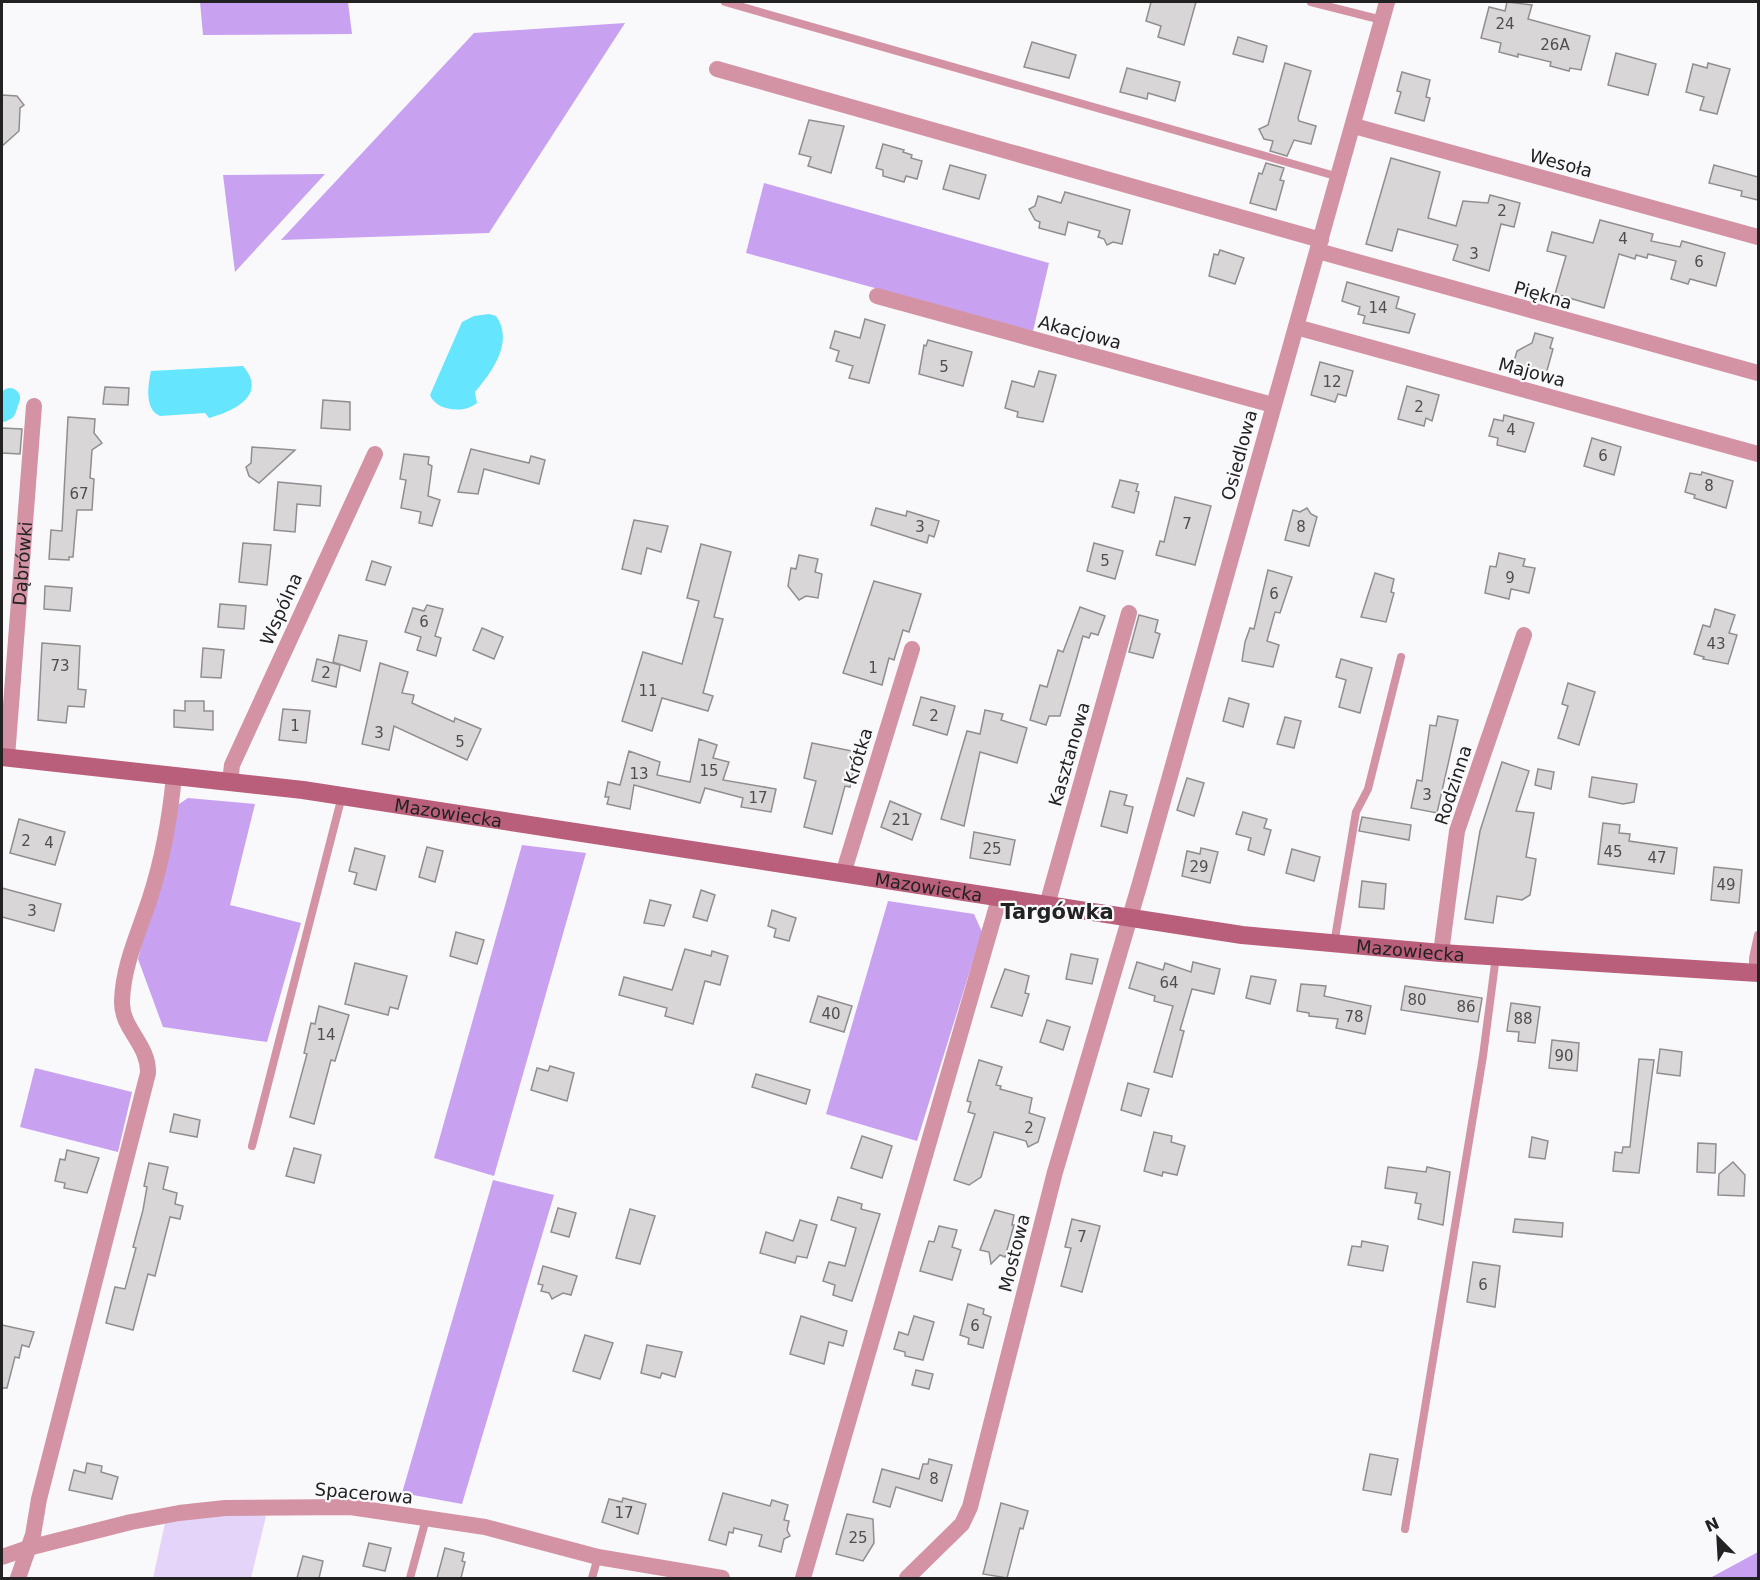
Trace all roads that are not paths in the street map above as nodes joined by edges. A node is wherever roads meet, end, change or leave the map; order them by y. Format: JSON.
{"nodes":[{"id":1,"x":725,"y":2,"type":"edge"},
{"id":2,"x":1311,"y":2,"type":"edge"},
{"id":3,"x":1387,"y":2,"type":"edge"},
{"id":4,"x":1382,"y":20,"type":"junction"},
{"id":5,"x":717,"y":69,"type":"dead end"},
{"id":6,"x":1353,"y":126,"type":"junction"},
{"id":7,"x":1340,"y":177,"type":"junction"},
{"id":8,"x":1758,"y":237,"type":"edge"},
{"id":9,"x":1319,"y":246,"type":"junction"},
{"id":10,"x":878,"y":296,"type":"dead end"},
{"id":11,"x":1296,"y":327,"type":"junction"},
{"id":12,"x":1758,"y":374,"type":"edge"},
{"id":13,"x":1273,"y":405,"type":"junction"},
{"id":14,"x":34,"y":406,"type":"dead end"},
{"id":15,"x":375,"y":454,"type":"dead end"},
{"id":16,"x":1758,"y":454,"type":"edge"},
{"id":17,"x":1129,"y":613,"type":"dead end"},
{"id":18,"x":1524,"y":635,"type":"dead end"},
{"id":19,"x":912,"y":649,"type":"dead end"},
{"id":20,"x":1401,"y":657,"type":"dead end"},
{"id":21,"x":4,"y":757,"type":"edge"},
{"id":22,"x":174,"y":776,"type":"junction"},
{"id":23,"x":238,"y":783,"type":"junction"},
{"id":24,"x":342,"y":796,"type":"junction"},
{"id":25,"x":843,"y":874,"type":"junction"},
{"id":26,"x":999,"y":898,"type":"junction"},
{"id":27,"x":1047,"y":905,"type":"junction"},
{"id":28,"x":1129,"y":918,"type":"junction"},
{"id":29,"x":1758,"y":935,"type":"edge"},
{"id":30,"x":1334,"y":944,"type":"junction"},
{"id":31,"x":1441,"y":953,"type":"junction"},
{"id":32,"x":1496,"y":956,"type":"junction"},
{"id":33,"x":1756,"y":973,"type":"edge"},
{"id":34,"x":252,"y":1146,"type":"dead end"},
{"id":35,"x":426,"y":1519,"type":"junction"},
{"id":36,"x":1405,"y":1529,"type":"dead end"},
{"id":37,"x":28,"y":1548,"type":"junction"},
{"id":38,"x":2,"y":1557,"type":"edge"},
{"id":39,"x":598,"y":1557,"type":"junction"},
{"id":40,"x":18,"y":1578,"type":"edge"},
{"id":41,"x":410,"y":1578,"type":"edge"},
{"id":42,"x":592,"y":1578,"type":"edge"},
{"id":43,"x":722,"y":1578,"type":"edge"},
{"id":44,"x":803,"y":1578,"type":"edge"},
{"id":45,"x":908,"y":1578,"type":"edge"}],
"edges":[{"from":1,"to":7,"type":"lane"},
{"from":2,"to":4,"type":"lane"},
{"from":3,"to":4,"type":"street","name":"Osiedlowa"},
{"from":4,"to":6,"type":"street","name":"Osiedlowa"},
{"from":5,"to":9,"type":"street","name":"Piękna"},
{"from":6,"to":7,"type":"street","name":"Osiedlowa"},
{"from":6,"to":8,"type":"street","name":"Wesoła"},
{"from":7,"to":9,"type":"street","name":"Osiedlowa"},
{"from":9,"to":11,"type":"street","name":"Osiedlowa"},
{"from":9,"to":12,"type":"street","name":"Piękna"},
{"from":10,"to":13,"type":"street","name":"Akacjowa"},
{"from":11,"to":13,"type":"street","name":"Osiedlowa"},
{"from":11,"to":16,"type":"street","name":"Majowa"},
{"from":13,"to":28,"type":"street","name":"Osiedlowa"},
{"from":14,"to":21,"type":"street","name":"Dąbrówki"},
{"from":15,"to":23,"type":"street","name":"Wspólna"},
{"from":17,"to":27,"type":"street","name":"Kasztanowa"},
{"from":18,"to":31,"type":"street","name":"Rodzinna"},
{"from":19,"to":25,"type":"street","name":"Krótka"},
{"from":20,"to":30,"type":"lane"},
{"from":21,"to":22,"type":"street","name":"Dąbrówki"},
{"from":22,"to":23,"type":"street","name":"Dąbrówki"},
{"from":22,"to":37,"type":"street"},
{"from":23,"to":24,"type":"street","name":"Mazowiecka"},
{"from":24,"to":25,"type":"street","name":"Mazowiecka"},
{"from":24,"to":34,"type":"lane"},
{"from":25,"to":26,"type":"street","name":"Mazowiecka"},
{"from":26,"to":27,"type":"street","name":"Mazowiecka"},
{"from":26,"to":44,"type":"street"},
{"from":27,"to":28,"type":"street","name":"Mazowiecka"},
{"from":28,"to":30,"type":"street","name":"Mazowiecka"},
{"from":28,"to":45,"type":"street","name":"Mostowa"},
{"from":29,"to":33,"type":"lane"},
{"from":30,"to":31,"type":"street","name":"Mazowiecka"},
{"from":31,"to":32,"type":"street","name":"Mazowiecka"},
{"from":32,"to":33,"type":"street","name":"Mazowiecka"},
{"from":32,"to":36,"type":"lane"},
{"from":35,"to":37,"type":"street","name":"Spacerowa"},
{"from":35,"to":39,"type":"street","name":"Spacerowa"},
{"from":35,"to":41,"type":"lane"},
{"from":37,"to":38,"type":"street","name":"Spacerowa"},
{"from":37,"to":40,"type":"street"},
{"from":39,"to":42,"type":"lane"},
{"from":39,"to":43,"type":"street","name":"Spacerowa"}]}
